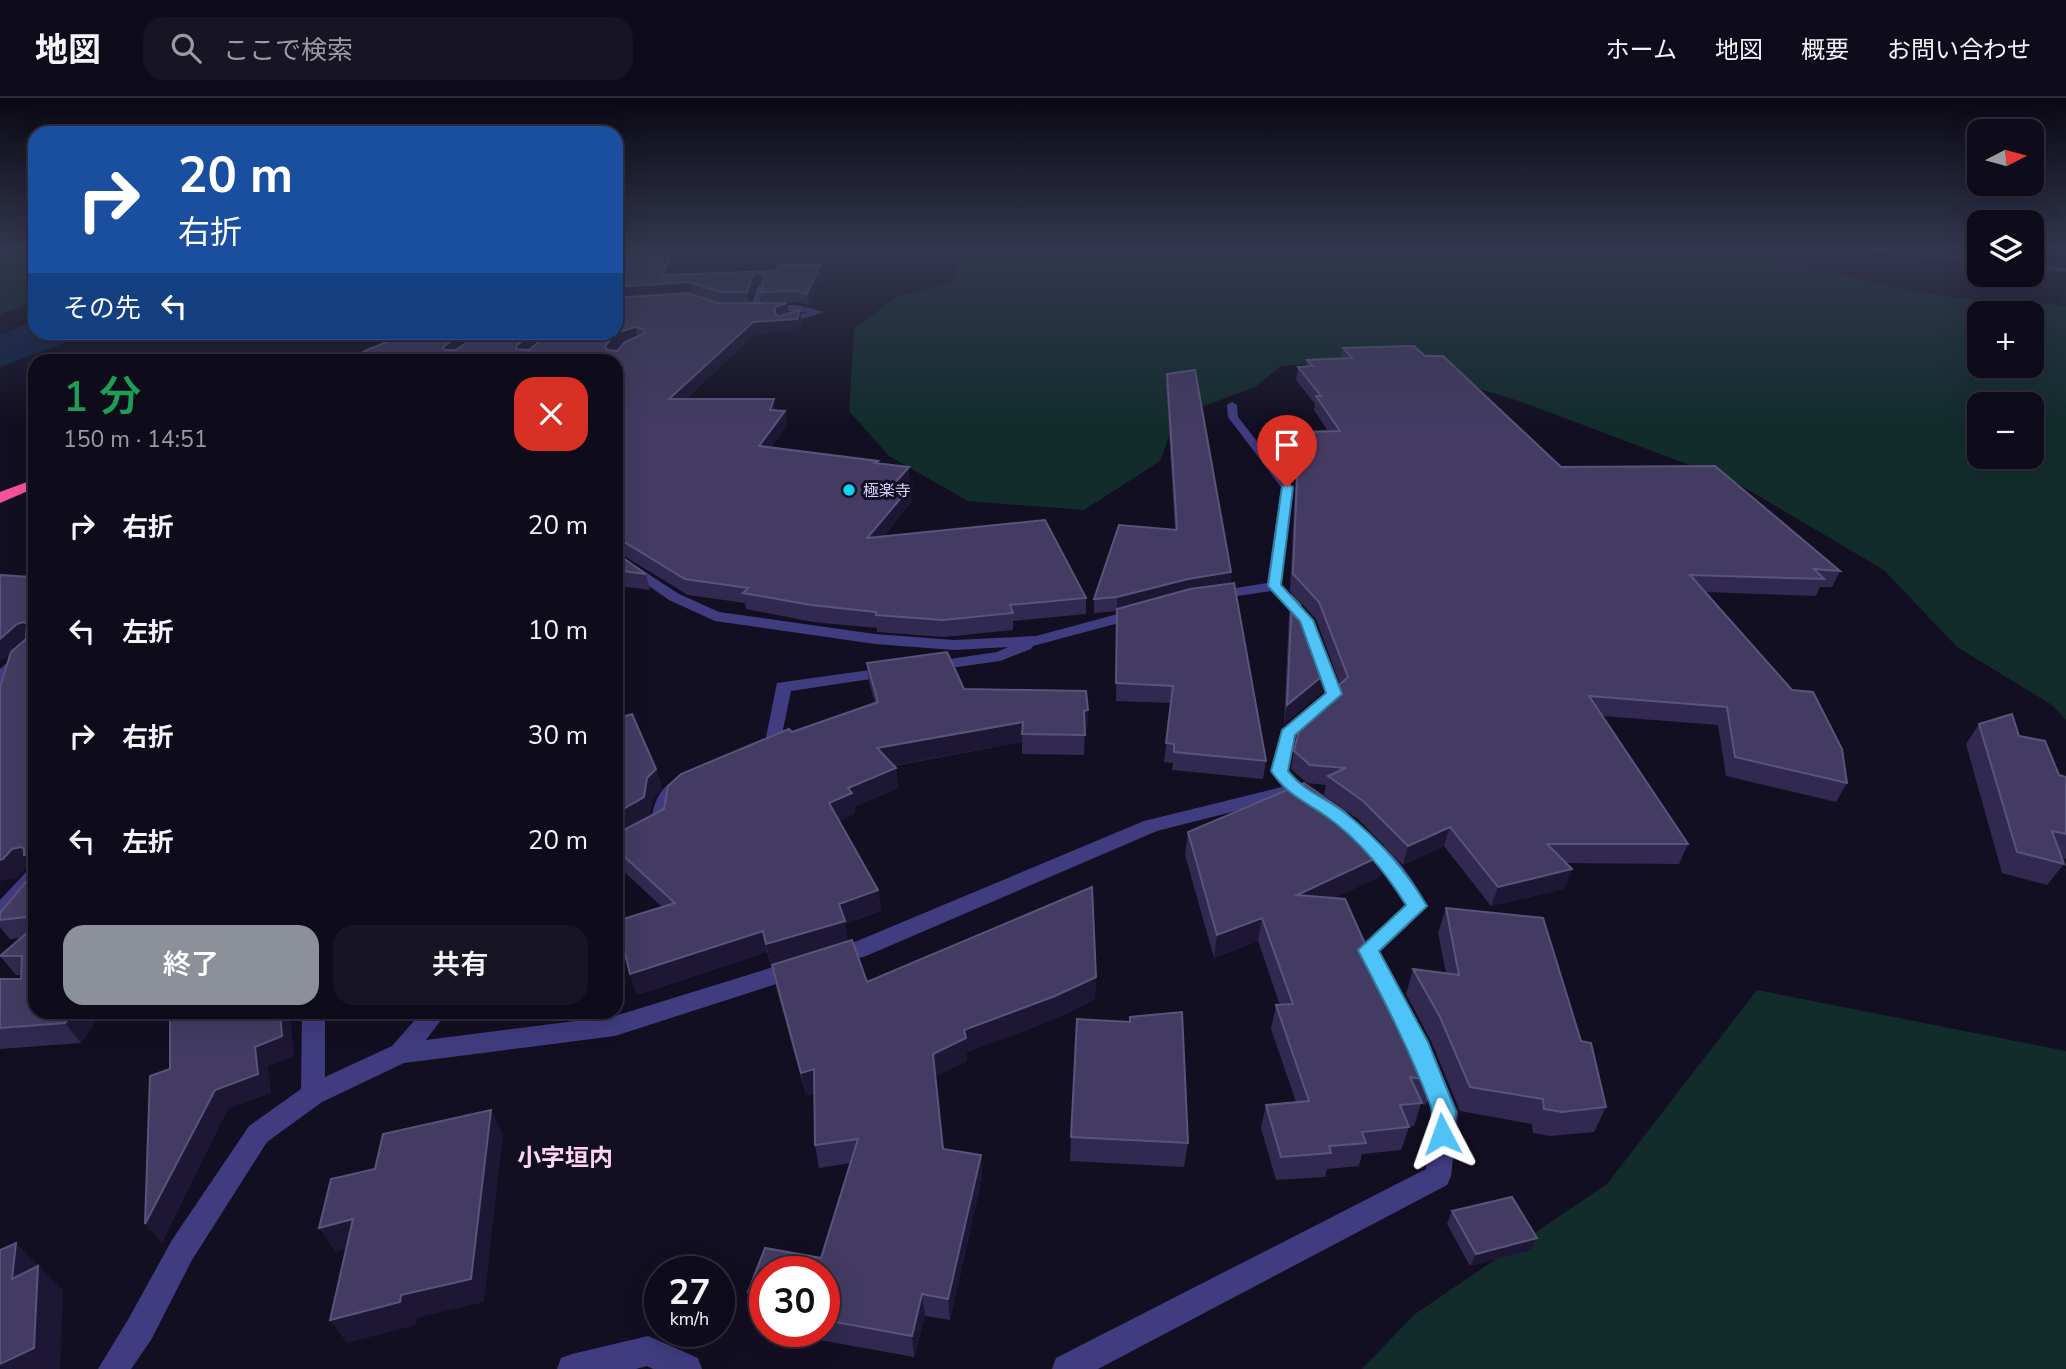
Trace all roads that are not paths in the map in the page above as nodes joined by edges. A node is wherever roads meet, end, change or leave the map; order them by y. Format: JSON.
{"nodes":[{"id":1,"x":742,"y":309,"type":"edge"},
{"id":2,"x":757,"y":309,"type":"junction"},
{"id":3,"x":754,"y":320,"type":"edge"},
{"id":4,"x":782,"y":322,"type":"edge"},
{"id":5,"x":1232,"y":405,"type":"dead end"},
{"id":6,"x":28,"y":486,"type":"edge"},
{"id":7,"x":0,"y":498,"type":"edge"},
{"id":8,"x":623,"y":562,"type":"edge"},
{"id":9,"x":1274,"y":586,"type":"junction"},
{"id":10,"x":1200,"y":597,"type":"edge"},
{"id":11,"x":1153,"y":609,"type":"edge"},
{"id":12,"x":1036,"y":641,"type":"junction"},
{"id":13,"x":28,"y":652,"type":"edge"},
{"id":14,"x":0,"y":678,"type":"edge"},
{"id":15,"x":747,"y":754,"type":"edge"},
{"id":16,"x":695,"y":771,"type":"edge"},
{"id":17,"x":1346,"y":824,"type":"edge"},
{"id":18,"x":623,"y":845,"type":"edge"},
{"id":19,"x":28,"y":883,"type":"edge"},
{"id":20,"x":0,"y":913,"type":"edge"},
{"id":21,"x":1399,"y":1007,"type":"edge"},
{"id":22,"x":313,"y":1019,"type":"edge"},
{"id":23,"x":429,"y":1019,"type":"edge"},
{"id":24,"x":1417,"y":1042,"type":"edge"},
{"id":25,"x":401,"y":1053,"type":"junction"},
{"id":26,"x":313,"y":1094,"type":"junction"},
{"id":27,"x":113,"y":1369,"type":"edge"},
{"id":28,"x":572,"y":1369,"type":"edge"},
{"id":29,"x":687,"y":1369,"type":"edge"},
{"id":30,"x":1067,"y":1369,"type":"edge"}],
"edges":[{"from":1,"to":2,"type":"street"},
{"from":2,"to":3,"type":"street"},
{"from":2,"to":4,"type":"street"},
{"from":5,"to":9,"type":"street"},
{"from":6,"to":7,"type":"highway"},
{"from":8,"to":12,"type":"street"},
{"from":9,"to":10,"type":"street"},
{"from":9,"to":25,"type":"street"},
{"from":11,"to":12,"type":"street"},
{"from":12,"to":15,"type":"street"},
{"from":13,"to":14,"type":"street"},
{"from":16,"to":18,"type":"street"},
{"from":17,"to":21,"type":"street"},
{"from":19,"to":20,"type":"street"},
{"from":22,"to":26,"type":"street"},
{"from":23,"to":25,"type":"street"},
{"from":24,"to":30,"type":"street"},
{"from":25,"to":26,"type":"street"},
{"from":26,"to":27,"type":"street"},
{"from":28,"to":29,"type":"street"}]}
